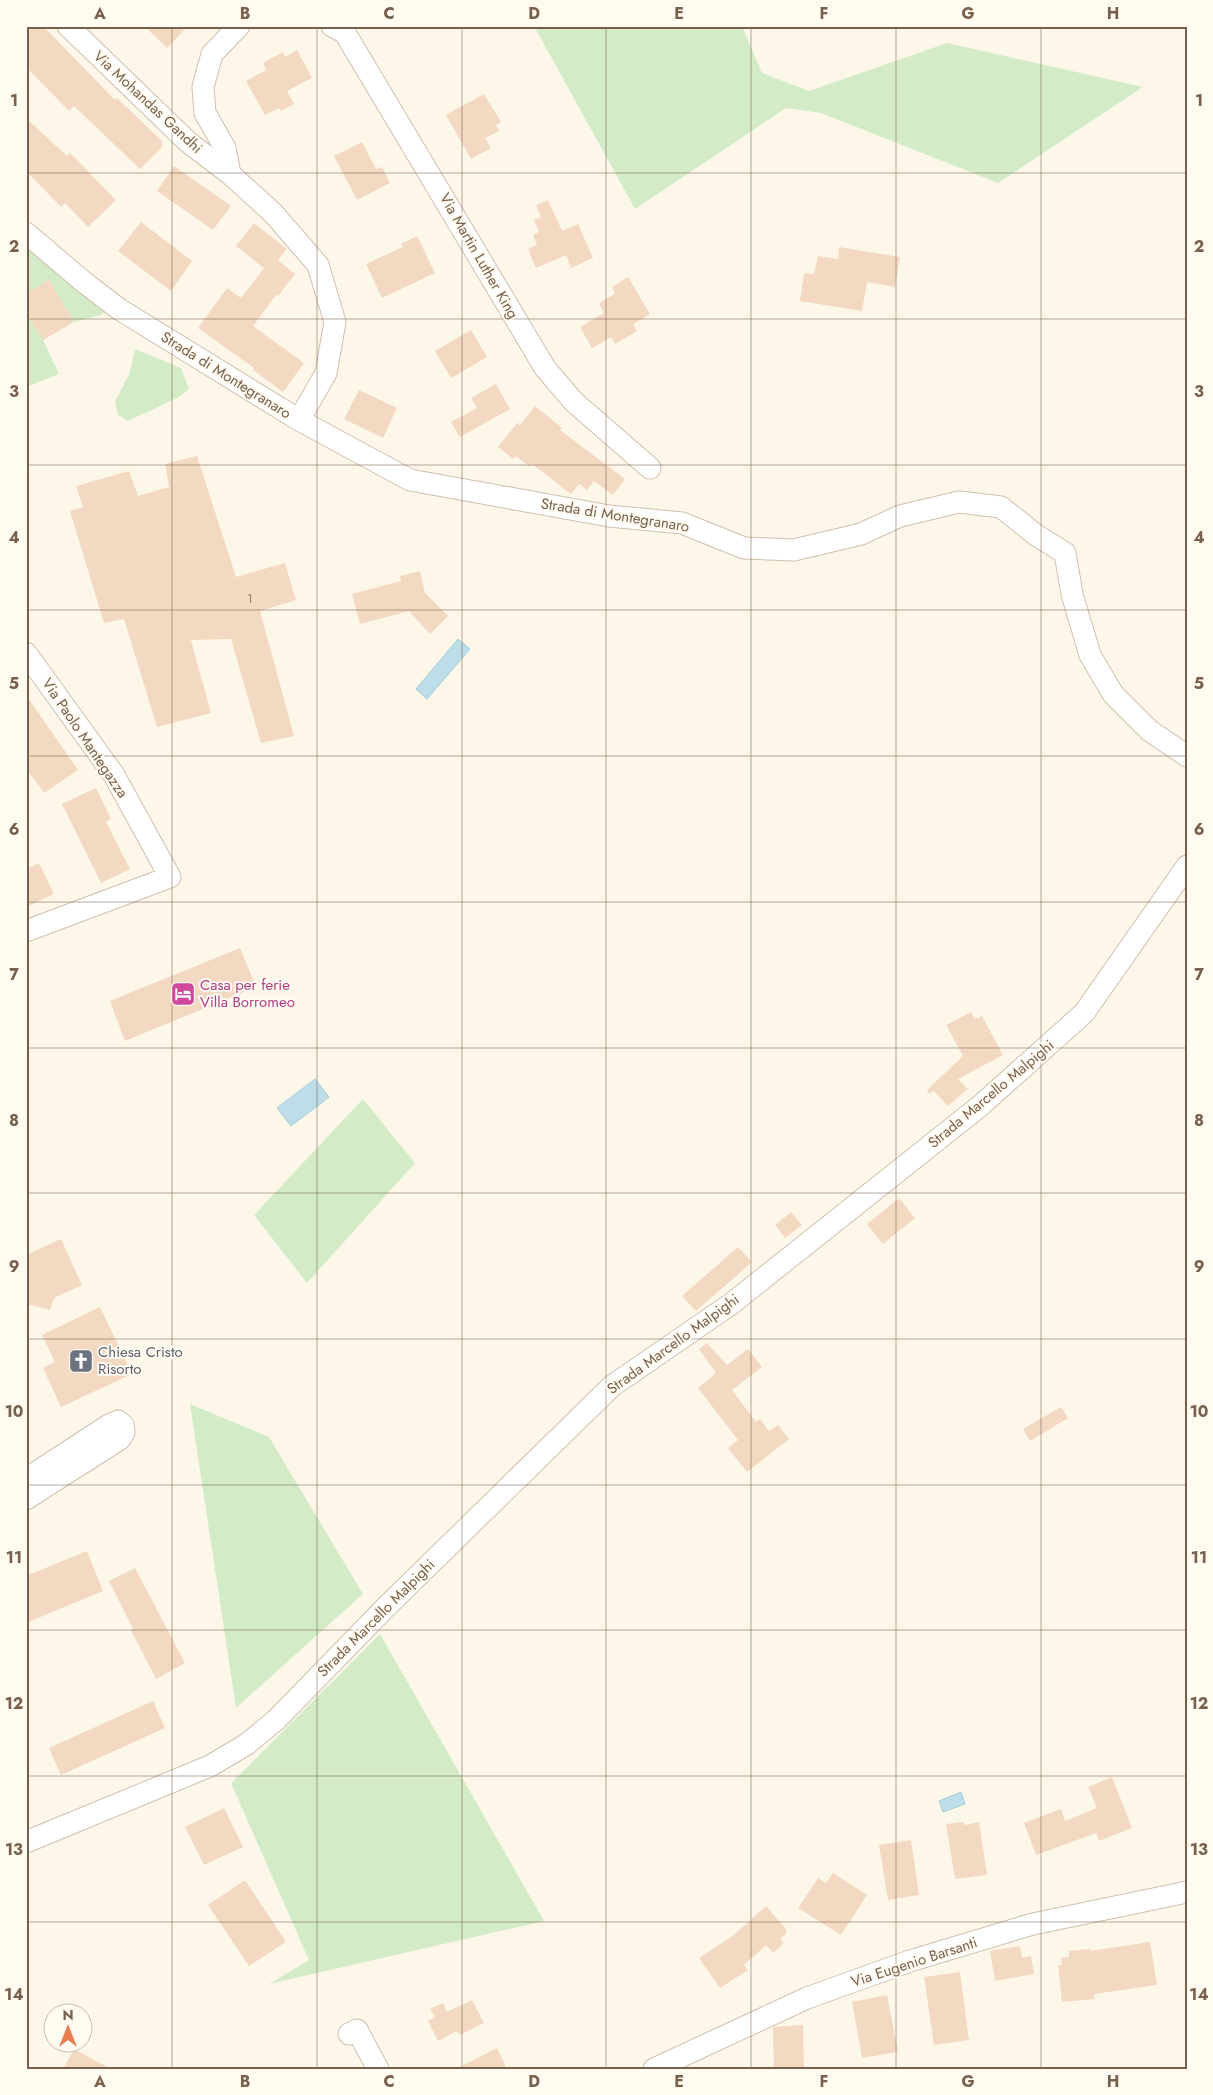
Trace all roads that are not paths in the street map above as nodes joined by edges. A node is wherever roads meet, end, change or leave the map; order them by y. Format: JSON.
{"nodes":[{"id":1,"x":68,"y":26,"type":"edge"},
{"id":2,"x":239,"y":26,"type":"edge"},
{"id":3,"x":332,"y":26,"type":"edge"},
{"id":4,"x":230,"y":174,"type":"junction"},
{"id":5,"x":26,"y":233,"type":"edge"},
{"id":6,"x":299,"y":420,"type":"junction"},
{"id":7,"x":650,"y":468,"type":"dead end"},
{"id":8,"x":26,"y":653,"type":"edge"},
{"id":9,"x":1187,"y":756,"type":"edge"},
{"id":10,"x":1187,"y":866,"type":"edge"},
{"id":11,"x":26,"y":931,"type":"edge"},
{"id":12,"x":26,"y":1479,"type":"edge"},
{"id":13,"x":26,"y":1499,"type":"edge"},
{"id":14,"x":26,"y":1842,"type":"edge"},
{"id":15,"x":1187,"y":1892,"type":"edge"},
{"id":16,"x":349,"y":2034,"type":"dead end"},
{"id":17,"x":683,"y":2062,"type":"edge"},
{"id":18,"x":378,"y":2069,"type":"edge"},
{"id":19,"x":654,"y":2069,"type":"edge"}],
"edges":[{"from":1,"to":4,"type":"street","name":"Via Mohandas Gandhi"},
{"from":2,"to":4,"type":"street"},
{"from":3,"to":7,"type":"street","name":"Via Martin Luther King"},
{"from":4,"to":6,"type":"street"},
{"from":5,"to":6,"type":"street","name":"Strada di Montegranaro"},
{"from":6,"to":9,"type":"street","name":"Strada di Montegranaro"},
{"from":8,"to":11,"type":"street","name":"Via Paolo Mantegazza"},
{"from":10,"to":14,"type":"street","name":"Strada Marcello Malpighi"},
{"from":12,"to":13,"type":"street"},
{"from":15,"to":17,"type":"street","name":"Via Eugenio Barsanti"},
{"from":16,"to":18,"type":"street"},
{"from":17,"to":19,"type":"street","name":"Via Eugenio Barsanti"}]}
